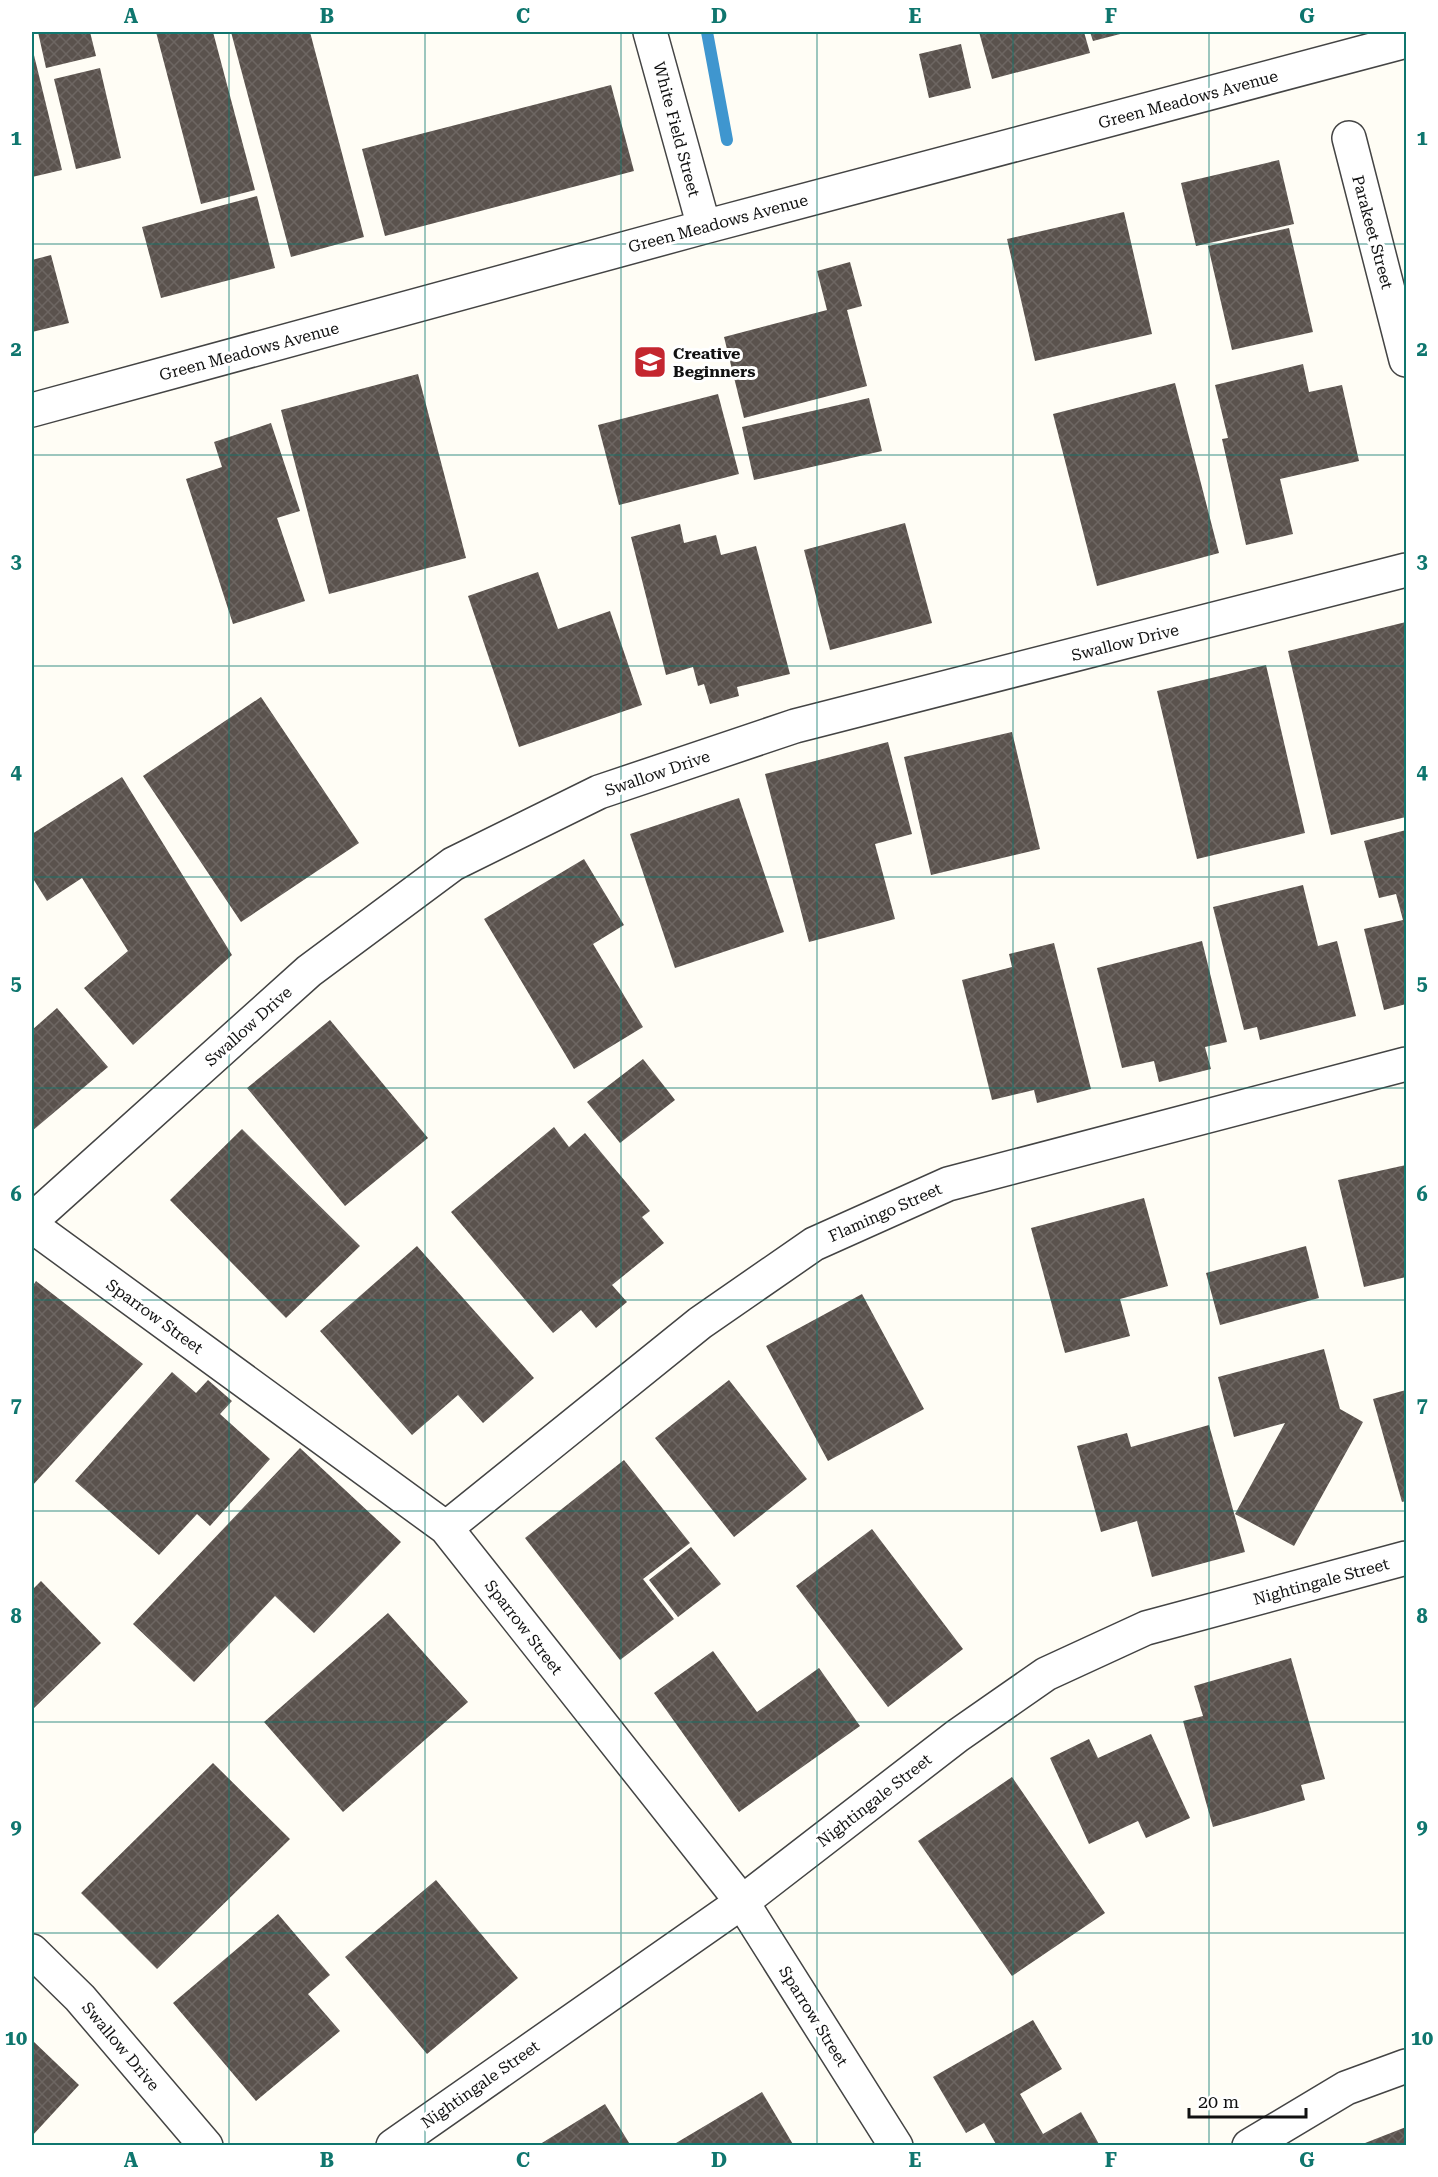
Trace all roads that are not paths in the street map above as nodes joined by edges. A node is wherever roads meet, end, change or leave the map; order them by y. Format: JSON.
{"nodes":[{"id":1,"x":650,"y":32,"type":"edge"},
{"id":2,"x":1407,"y":41,"type":"edge"},
{"id":3,"x":1349,"y":138,"type":"dead end"},
{"id":4,"x":704,"y":227,"type":"junction"},
{"id":5,"x":1407,"y":360,"type":"edge"},
{"id":6,"x":32,"y":410,"type":"edge"},
{"id":7,"x":1407,"y":570,"type":"edge"},
{"id":8,"x":1407,"y":1064,"type":"edge"},
{"id":9,"x":32,"y":1220,"type":"edge"},
{"id":10,"x":32,"y":1226,"type":"edge"},
{"id":11,"x":446,"y":1528,"type":"junction"},
{"id":12,"x":1407,"y":1558,"type":"edge"},
{"id":13,"x":742,"y":1902,"type":"junction"},
{"id":14,"x":32,"y":1951,"type":"edge"},
{"id":15,"x":1407,"y":2066,"type":"edge"},
{"id":16,"x":206,"y":2145,"type":"edge"},
{"id":17,"x":393,"y":2145,"type":"edge"},
{"id":18,"x":896,"y":2145,"type":"edge"},
{"id":19,"x":1249,"y":2145,"type":"edge"}],
"edges":[{"from":1,"to":4,"type":"street","name":"White Field Street"},
{"from":2,"to":4,"type":"street","name":"Green Meadows Avenue"},
{"from":3,"to":5,"type":"street","name":"Parakeet Street"},
{"from":4,"to":6,"type":"street","name":"Green Meadows Avenue"},
{"from":7,"to":9,"type":"street","name":"Swallow Drive"},
{"from":8,"to":11,"type":"street","name":"Flamingo Street"},
{"from":10,"to":11,"type":"street","name":"Sparrow Street"},
{"from":11,"to":13,"type":"street","name":"Sparrow Street"},
{"from":12,"to":13,"type":"street","name":"Nightingale Street"},
{"from":13,"to":17,"type":"street","name":"Nightingale Street"},
{"from":13,"to":18,"type":"street","name":"Sparrow Street"},
{"from":14,"to":16,"type":"street","name":"Swallow Drive"},
{"from":15,"to":19,"type":"street"}]}
